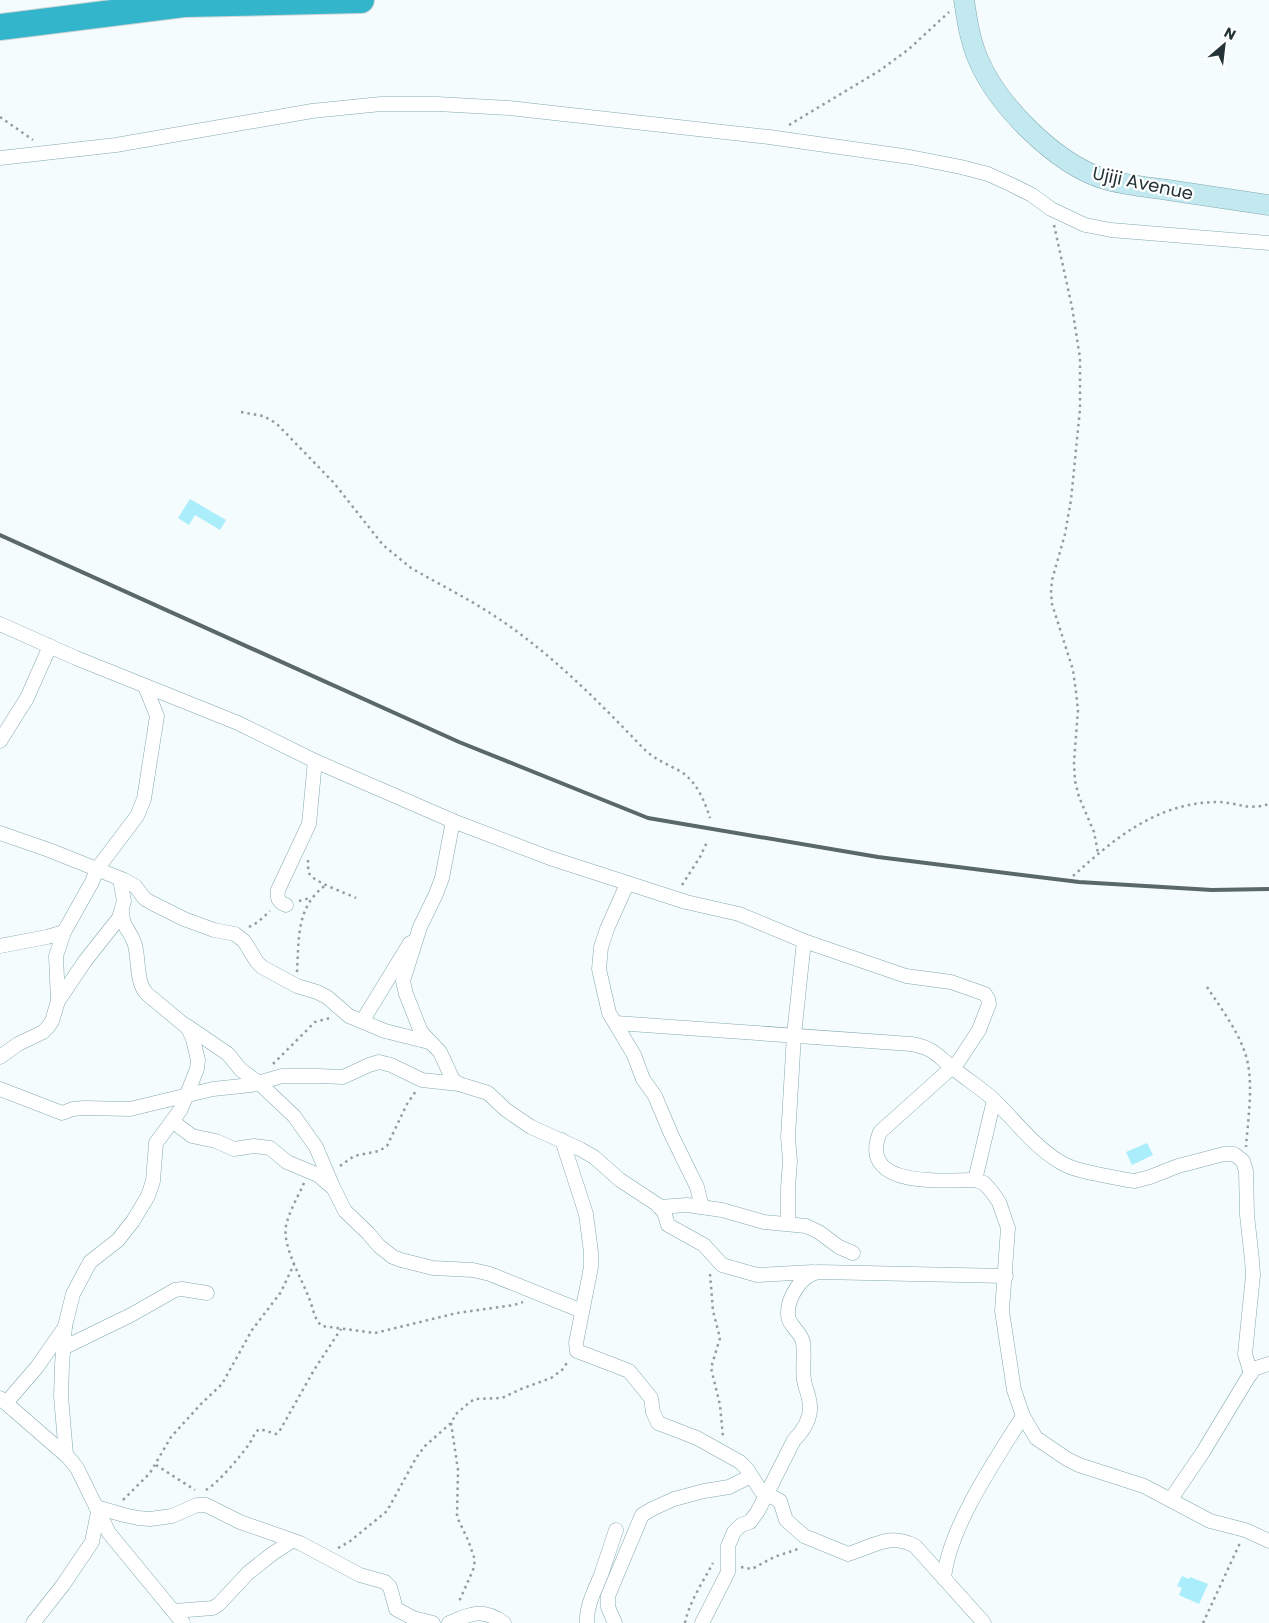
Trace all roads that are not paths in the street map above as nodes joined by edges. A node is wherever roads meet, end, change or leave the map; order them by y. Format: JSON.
{"nodes":[{"id":1,"x":361,"y":0,"type":"edge"},
{"id":2,"x":959,"y":3,"type":"edge"},
{"id":3,"x":110,"y":6,"type":"edge"},
{"id":4,"x":0,"y":26,"type":"edge"},
{"id":5,"x":0,"y":158,"type":"edge"},
{"id":6,"x":1269,"y":205,"type":"edge"},
{"id":7,"x":1269,"y":243,"type":"edge"},
{"id":8,"x":0,"y":624,"type":"edge"},
{"id":9,"x":50,"y":646,"type":"junction"},
{"id":10,"x":145,"y":686,"type":"junction"},
{"id":11,"x":0,"y":741,"type":"edge"},
{"id":12,"x":315,"y":761,"type":"junction"},
{"id":13,"x":453,"y":821,"type":"junction"},
{"id":14,"x":0,"y":834,"type":"edge"},
{"id":15,"x":97,"y":869,"type":"junction"},
{"id":16,"x":120,"y":878,"type":"junction"},
{"id":17,"x":627,"y":884,"type":"junction"},
{"id":18,"x":286,"y":905,"type":"dead end"},
{"id":19,"x":122,"y":912,"type":"junction"},
{"id":20,"x":420,"y":927,"type":"junction"},
{"id":21,"x":64,"y":932,"type":"junction"},
{"id":22,"x":804,"y":941,"type":"junction"},
{"id":23,"x":0,"y":946,"type":"edge"},
{"id":24,"x":58,"y":1001,"type":"junction"},
{"id":25,"x":362,"y":1020,"type":"junction"},
{"id":26,"x":616,"y":1023,"type":"junction"},
{"id":27,"x":184,"y":1024,"type":"junction"},
{"id":28,"x":794,"y":1035,"type":"junction"},
{"id":29,"x":429,"y":1042,"type":"junction"},
{"id":30,"x":0,"y":1057,"type":"edge"},
{"id":31,"x":952,"y":1068,"type":"junction"},
{"id":32,"x":258,"y":1082,"type":"junction"},
{"id":33,"x":459,"y":1084,"type":"junction"},
{"id":34,"x":0,"y":1089,"type":"edge"},
{"id":35,"x":186,"y":1095,"type":"junction"},
{"id":36,"x":994,"y":1100,"type":"junction"},
{"id":37,"x":172,"y":1121,"type":"junction"},
{"id":38,"x":562,"y":1140,"type":"junction"},
{"id":39,"x":975,"y":1180,"type":"junction"},
{"id":40,"x":331,"y":1182,"type":"junction"},
{"id":41,"x":660,"y":1207,"type":"junction"},
{"id":42,"x":702,"y":1207,"type":"junction"},
{"id":43,"x":788,"y":1223,"type":"junction"},
{"id":44,"x":853,"y":1253,"type":"dead end"},
{"id":45,"x":813,"y":1272,"type":"junction"},
{"id":46,"x":1006,"y":1276,"type":"junction"},
{"id":47,"x":207,"y":1294,"type":"dead end"},
{"id":48,"x":582,"y":1311,"type":"junction"},
{"id":49,"x":65,"y":1326,"type":"junction"},
{"id":50,"x":63,"y":1348,"type":"junction"},
{"id":51,"x":1269,"y":1364,"type":"edge"},
{"id":52,"x":1251,"y":1374,"type":"junction"},
{"id":53,"x":3,"y":1401,"type":"edge"},
{"id":54,"x":1023,"y":1416,"type":"junction"},
{"id":55,"x":66,"y":1455,"type":"junction"},
{"id":56,"x":751,"y":1476,"type":"junction"},
{"id":57,"x":768,"y":1494,"type":"junction"},
{"id":58,"x":1171,"y":1499,"type":"junction"},
{"id":59,"x":102,"y":1510,"type":"junction"},
{"id":60,"x":616,"y":1530,"type":"dead end"},
{"id":61,"x":292,"y":1541,"type":"junction"},
{"id":62,"x":1269,"y":1541,"type":"edge"},
{"id":63,"x":944,"y":1579,"type":"junction"},
{"id":64,"x":174,"y":1611,"type":"junction"},
{"id":65,"x":452,"y":1617,"type":"edge"},
{"id":66,"x":33,"y":1623,"type":"edge"},
{"id":67,"x":184,"y":1623,"type":"edge"},
{"id":68,"x":433,"y":1623,"type":"edge"},
{"id":69,"x":504,"y":1623,"type":"edge"},
{"id":70,"x":587,"y":1623,"type":"edge"},
{"id":71,"x":615,"y":1623,"type":"edge"},
{"id":72,"x":702,"y":1623,"type":"edge"},
{"id":73,"x":984,"y":1623,"type":"edge"}],
"edges":[{"from":1,"to":3,"type":"highway"},
{"from":2,"to":6,"type":"main road","name":"Ujiji Avenue"},
{"from":3,"to":4,"type":"highway"},
{"from":5,"to":7,"type":"street"},
{"from":8,"to":9,"type":"street"},
{"from":9,"to":10,"type":"street"},
{"from":9,"to":11,"type":"street"},
{"from":10,"to":12,"type":"street"},
{"from":10,"to":15,"type":"street"},
{"from":12,"to":13,"type":"street"},
{"from":12,"to":18,"type":"street"},
{"from":13,"to":17,"type":"street"},
{"from":13,"to":20,"type":"street"},
{"from":14,"to":15,"type":"street"},
{"from":15,"to":16,"type":"street"},
{"from":15,"to":21,"type":"street"},
{"from":16,"to":19,"type":"street"},
{"from":16,"to":25,"type":"street"},
{"from":17,"to":22,"type":"street"},
{"from":17,"to":26,"type":"street"},
{"from":19,"to":24,"type":"street"},
{"from":19,"to":27,"type":"street"},
{"from":20,"to":25,"type":"street"},
{"from":20,"to":29,"type":"street"},
{"from":21,"to":23,"type":"street"},
{"from":21,"to":24,"type":"street"},
{"from":22,"to":28,"type":"street"},
{"from":22,"to":31,"type":"street"},
{"from":24,"to":30,"type":"street"},
{"from":25,"to":29,"type":"street"},
{"from":26,"to":28,"type":"street"},
{"from":26,"to":42,"type":"street"},
{"from":27,"to":32,"type":"street"},
{"from":27,"to":35,"type":"street"},
{"from":28,"to":31,"type":"street"},
{"from":28,"to":43,"type":"street"},
{"from":29,"to":33,"type":"street"},
{"from":31,"to":36,"type":"street"},
{"from":31,"to":39,"type":"street"},
{"from":32,"to":33,"type":"street"},
{"from":32,"to":35,"type":"street"},
{"from":32,"to":40,"type":"street"},
{"from":33,"to":38,"type":"street"},
{"from":34,"to":35,"type":"street"},
{"from":35,"to":37,"type":"street"},
{"from":36,"to":39,"type":"street"},
{"from":36,"to":52,"type":"street"},
{"from":37,"to":40,"type":"street"},
{"from":37,"to":49,"type":"street"},
{"from":38,"to":41,"type":"street"},
{"from":38,"to":48,"type":"street"},
{"from":39,"to":46,"type":"street"},
{"from":40,"to":48,"type":"street"},
{"from":41,"to":42,"type":"street"},
{"from":41,"to":45,"type":"street"},
{"from":42,"to":43,"type":"street"},
{"from":43,"to":44,"type":"street"},
{"from":45,"to":46,"type":"street"},
{"from":45,"to":57,"type":"street"},
{"from":46,"to":54,"type":"street"},
{"from":47,"to":50,"type":"street"},
{"from":48,"to":56,"type":"street"},
{"from":49,"to":50,"type":"street"},
{"from":49,"to":53,"type":"street"},
{"from":50,"to":55,"type":"street"},
{"from":51,"to":52,"type":"street"},
{"from":52,"to":58,"type":"street"},
{"from":53,"to":55,"type":"street"},
{"from":54,"to":58,"type":"street"},
{"from":54,"to":63,"type":"street"},
{"from":55,"to":59,"type":"street"},
{"from":56,"to":57,"type":"street"},
{"from":56,"to":71,"type":"street"},
{"from":57,"to":63,"type":"street"},
{"from":57,"to":72,"type":"street"},
{"from":58,"to":62,"type":"street"},
{"from":59,"to":61,"type":"street"},
{"from":59,"to":64,"type":"street"},
{"from":59,"to":66,"type":"street"},
{"from":60,"to":70,"type":"street"},
{"from":61,"to":64,"type":"street"},
{"from":61,"to":68,"type":"street"},
{"from":63,"to":73,"type":"street"},
{"from":64,"to":67,"type":"street"},
{"from":65,"to":69,"type":"street"}]}
